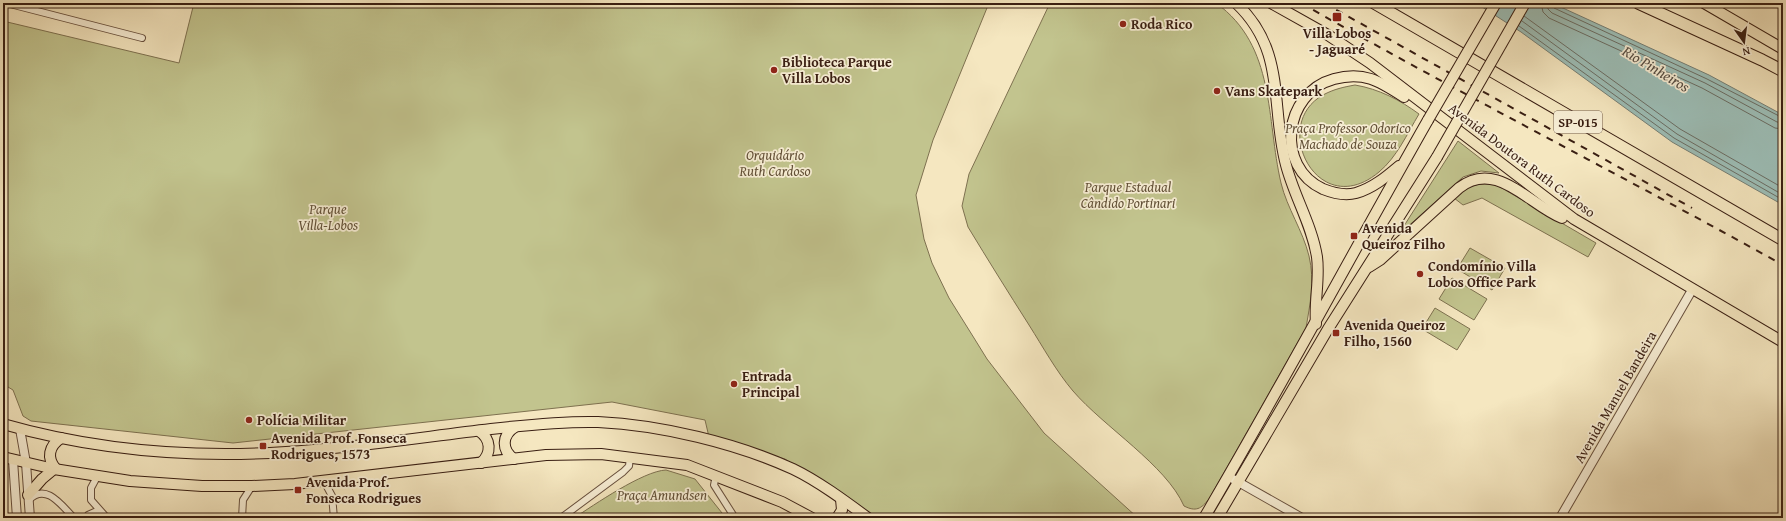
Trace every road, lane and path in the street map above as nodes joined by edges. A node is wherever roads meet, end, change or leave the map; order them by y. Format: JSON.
{"nodes":[{"id":1,"x":6,"y":3,"type":"edge"},
{"id":2,"x":1236,"y":3,"type":"edge"},
{"id":3,"x":1271,"y":3,"type":"edge"},
{"id":4,"x":1374,"y":3,"type":"edge"},
{"id":5,"x":1496,"y":3,"type":"edge"},
{"id":6,"x":1525,"y":3,"type":"edge"},
{"id":7,"x":1638,"y":3,"type":"edge"},
{"id":8,"x":1704,"y":3,"type":"edge"},
{"id":9,"x":142,"y":38,"type":"dead end"},
{"id":10,"x":1783,"y":49,"type":"edge"},
{"id":11,"x":1783,"y":71,"type":"edge"},
{"id":12,"x":1422,"y":103,"type":"junction"},
{"id":13,"x":1402,"y":163,"type":"junction"},
{"id":14,"x":1574,"y":219,"type":"junction"},
{"id":15,"x":1783,"y":240,"type":"edge"},
{"id":16,"x":1366,"y":269,"type":"junction"},
{"id":17,"x":1692,"y":290,"type":"junction"},
{"id":18,"x":1316,"y":324,"type":"junction"},
{"id":19,"x":1783,"y":342,"type":"edge"},
{"id":20,"x":3,"y":424,"type":"edge"},
{"id":21,"x":515,"y":427,"type":"junction"},
{"id":22,"x":20,"y":429,"type":"junction"},
{"id":23,"x":479,"y":431,"type":"junction"},
{"id":24,"x":61,"y":438,"type":"junction"},
{"id":25,"x":630,"y":457,"type":"junction"},
{"id":26,"x":8,"y":458,"type":"edge"},
{"id":27,"x":514,"y":459,"type":"junction"},
{"id":28,"x":26,"y":463,"type":"junction"},
{"id":29,"x":481,"y":463,"type":"junction"},
{"id":30,"x":55,"y":469,"type":"junction"},
{"id":31,"x":98,"y":475,"type":"junction"},
{"id":32,"x":716,"y":475,"type":"junction"},
{"id":33,"x":1229,"y":477,"type":"junction"},
{"id":34,"x":324,"y":481,"type":"junction"},
{"id":35,"x":1239,"y":482,"type":"junction"},
{"id":36,"x":252,"y":486,"type":"junction"},
{"id":37,"x":28,"y":498,"type":"junction"},
{"id":38,"x":841,"y":499,"type":"junction"},
{"id":39,"x":99,"y":510,"type":"junction"},
{"id":40,"x":864,"y":517,"type":"edge"},
{"id":41,"x":17,"y":518,"type":"edge"},
{"id":42,"x":30,"y":518,"type":"edge"},
{"id":43,"x":74,"y":518,"type":"edge"},
{"id":44,"x":85,"y":518,"type":"edge"},
{"id":45,"x":107,"y":518,"type":"edge"},
{"id":46,"x":242,"y":518,"type":"edge"},
{"id":47,"x":334,"y":518,"type":"edge"},
{"id":48,"x":561,"y":518,"type":"edge"},
{"id":49,"x":736,"y":518,"type":"edge"},
{"id":50,"x":812,"y":518,"type":"edge"},
{"id":51,"x":837,"y":518,"type":"edge"},
{"id":52,"x":1204,"y":518,"type":"edge"},
{"id":53,"x":1217,"y":518,"type":"edge"},
{"id":54,"x":1302,"y":518,"type":"edge"},
{"id":55,"x":1560,"y":518,"type":"edge"}],
"edges":[{"from":1,"to":9,"type":"street"},
{"from":2,"to":18,"type":"highway"},
{"from":3,"to":12,"type":"highway","name":"Avenida Doutora Ruth Cardoso"},
{"from":4,"to":15,"type":"highway","number":"SP-015"},
{"from":5,"to":13,"type":"highway","bridge":true},
{"from":6,"to":16,"type":"highway","bridge":true},
{"from":7,"to":11,"type":"highway"},
{"from":8,"to":10,"type":"highway"},
{"from":12,"to":13,"type":"highway"},
{"from":12,"to":14,"type":"highway","name":"Avenida Doutora Ruth Cardoso"},
{"from":13,"to":18,"type":"highway"},
{"from":14,"to":16,"type":"highway"},
{"from":14,"to":17,"type":"highway","name":"Avenida Doutora Ruth Cardoso"},
{"from":16,"to":35,"type":"highway"},
{"from":17,"to":19,"type":"highway","name":"Avenida Doutora Ruth Cardoso"},
{"from":17,"to":55,"type":"street","name":"Avenida Manuel Bandeira"},
{"from":18,"to":33,"type":"highway"},
{"from":20,"to":22,"type":"highway"},
{"from":21,"to":23,"type":"highway"},
{"from":21,"to":27,"type":"highway"},
{"from":21,"to":38,"type":"highway"},
{"from":22,"to":24,"type":"highway"},
{"from":22,"to":28,"type":"street"},
{"from":23,"to":24,"type":"highway"},
{"from":23,"to":29,"type":"highway"},
{"from":24,"to":30,"type":"highway"},
{"from":25,"to":27,"type":"highway"},
{"from":25,"to":32,"type":"highway"},
{"from":25,"to":48,"type":"street"},
{"from":26,"to":28,"type":"highway"},
{"from":26,"to":41,"type":"street"},
{"from":27,"to":29,"type":"highway"},
{"from":28,"to":30,"type":"highway"},
{"from":28,"to":37,"type":"street"},
{"from":29,"to":34,"type":"highway"},
{"from":30,"to":31,"type":"highway"},
{"from":30,"to":37,"type":"highway"},
{"from":31,"to":36,"type":"highway"},
{"from":31,"to":39,"type":"street"},
{"from":32,"to":49,"type":"street"},
{"from":32,"to":50,"type":"highway"},
{"from":33,"to":35,"type":"street"},
{"from":33,"to":52,"type":"highway"},
{"from":34,"to":36,"type":"highway"},
{"from":34,"to":47,"type":"street"},
{"from":35,"to":53,"type":"highway"},
{"from":35,"to":54,"type":"street"},
{"from":36,"to":46,"type":"street"},
{"from":37,"to":42,"type":"street"},
{"from":37,"to":43,"type":"street"},
{"from":38,"to":40,"type":"highway"},
{"from":38,"to":51,"type":"highway"},
{"from":39,"to":44,"type":"street"},
{"from":39,"to":45,"type":"street"}]}
